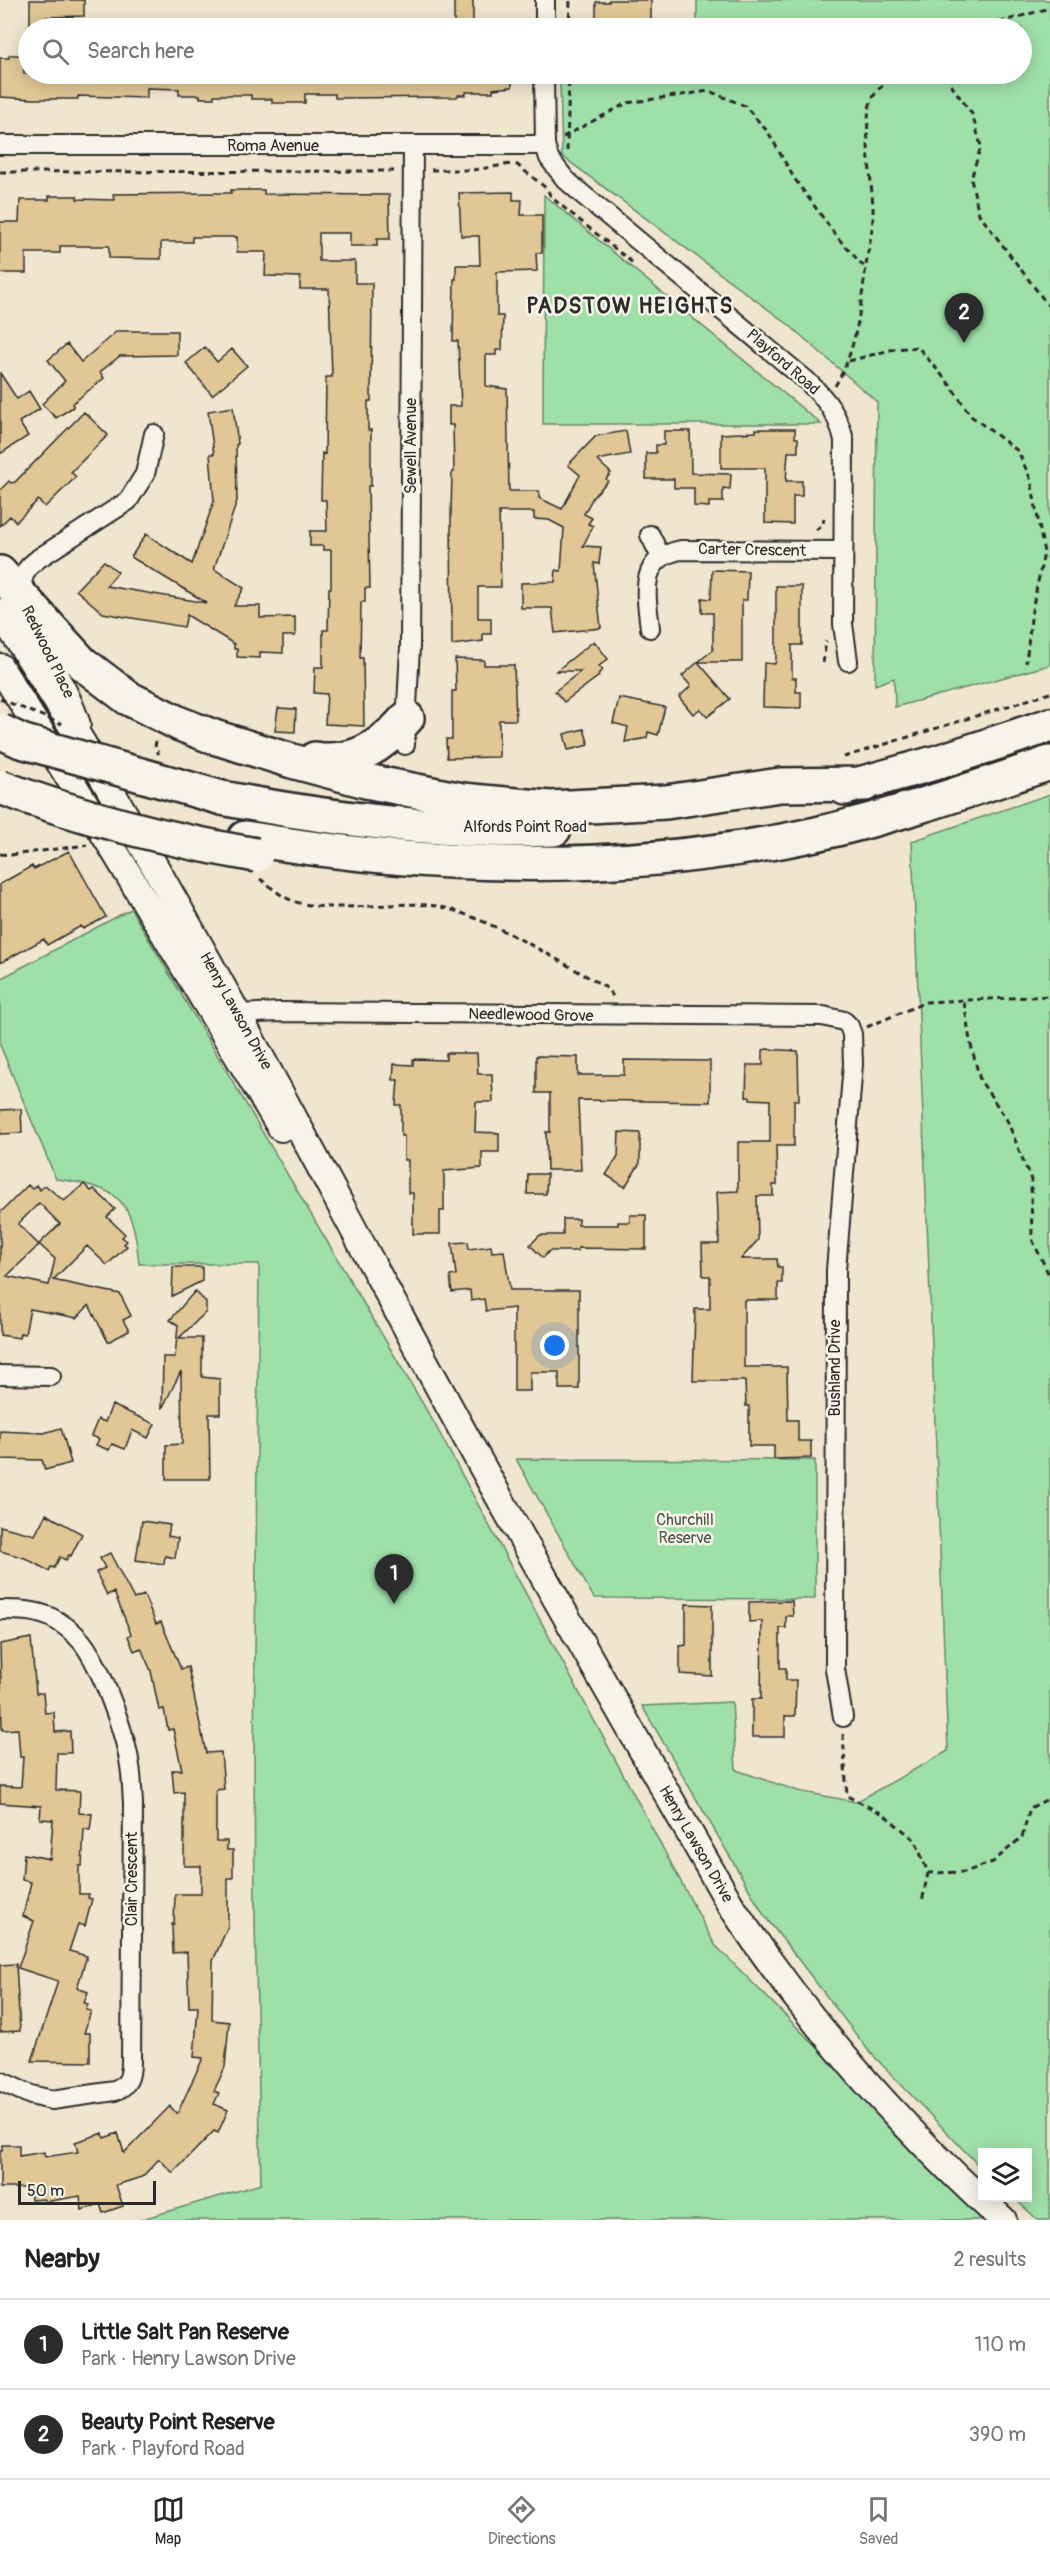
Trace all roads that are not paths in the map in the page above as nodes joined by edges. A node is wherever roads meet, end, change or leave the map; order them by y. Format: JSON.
{"nodes":[{"id":1,"x":545,"y":0,"type":"edge"},
{"id":2,"x":545,"y":18,"type":"edge"},
{"id":3,"x":544,"y":84,"type":"edge"},
{"id":4,"x":0,"y":145,"type":"edge"},
{"id":5,"x":545,"y":145,"type":"junction"},
{"id":6,"x":413,"y":146,"type":"junction"},
{"id":7,"x":154,"y":434,"type":"dead end"},
{"id":8,"x":650,"y":535,"type":"dead end"},
{"id":9,"x":843,"y":551,"type":"junction"},
{"id":10,"x":661,"y":557,"type":"junction"},
{"id":11,"x":0,"y":573,"type":"edge"},
{"id":12,"x":11,"y":605,"type":"edge"},
{"id":13,"x":650,"y":628,"type":"dead end"},
{"id":14,"x":848,"y":661,"type":"dead end"},
{"id":15,"x":0,"y":668,"type":"edge"},
{"id":16,"x":0,"y":717,"type":"edge"},
{"id":17,"x":1050,"y":725,"type":"edge"},
{"id":18,"x":0,"y":731,"type":"edge"},
{"id":19,"x":406,"y":732,"type":"joint"},
{"id":20,"x":251,"y":749,"type":"junction"},
{"id":21,"x":63,"y":752,"type":"junction"},
{"id":22,"x":1050,"y":763,"type":"edge"},
{"id":23,"x":0,"y":766,"type":"edge"},
{"id":24,"x":865,"y":784,"type":"junction"},
{"id":25,"x":0,"y":787,"type":"edge"},
{"id":26,"x":251,"y":846,"type":"junction"},
{"id":27,"x":229,"y":1019,"type":"junction"},
{"id":28,"x":848,"y":1027,"type":"joint"},
{"id":29,"x":0,"y":1376,"type":"edge"},
{"id":30,"x":51,"y":1376,"type":"dead end"},
{"id":31,"x":0,"y":1610,"type":"edge"},
{"id":32,"x":843,"y":1718,"type":"road end"},
{"id":33,"x":0,"y":2081,"type":"edge"},
{"id":34,"x":1003,"y":2220,"type":"edge"}],
"edges":[{"from":1,"to":2,"type":"street"},
{"from":3,"to":5,"type":"street","name":"Playford Road"},
{"from":4,"to":6,"type":"street","name":"Roma Avenue"},
{"from":5,"to":6,"type":"street","name":"Roma Avenue"},
{"from":5,"to":9,"type":"street","name":"Playford Road"},
{"from":6,"to":19,"type":"street","name":"Sewell Avenue"},
{"from":7,"to":12,"type":"street","name":"Redwood Place"},
{"from":8,"to":10,"type":"street"},
{"from":9,"to":10,"type":"street","name":"Carter Crescent"},
{"from":9,"to":14,"type":"street","name":"Playford Road"},
{"from":10,"to":13,"type":"street"},
{"from":11,"to":12,"type":"highway"},
{"from":12,"to":20,"type":"highway"},
{"from":12,"to":27,"type":"main road","name":"Henry Lawson Drive"},
{"from":15,"to":27,"type":"main road","name":"Henry Lawson Drive"},
{"from":16,"to":21,"type":"highway"},
{"from":17,"to":24,"type":"highway","name":"Alfords Point Road"},
{"from":18,"to":21,"type":"highway","name":"Alfords Point Road","bridge":true},
{"from":19,"to":20,"type":"highway"},
{"from":20,"to":24,"type":"highway"},
{"from":21,"to":24,"type":"highway","name":"Alfords Point Road","bridge":true},
{"from":22,"to":26,"type":"highway"},
{"from":23,"to":26,"type":"highway"},
{"from":25,"to":26,"type":"highway","bridge":true},
{"from":27,"to":28,"type":"street","name":"Needlewood Grove"},
{"from":27,"to":34,"type":"main road","name":"Henry Lawson Drive"},
{"from":28,"to":32,"type":"street","name":"Bushland Drive"},
{"from":29,"to":30,"type":"street"},
{"from":31,"to":33,"type":"street","name":"Clair Crescent"}]}
